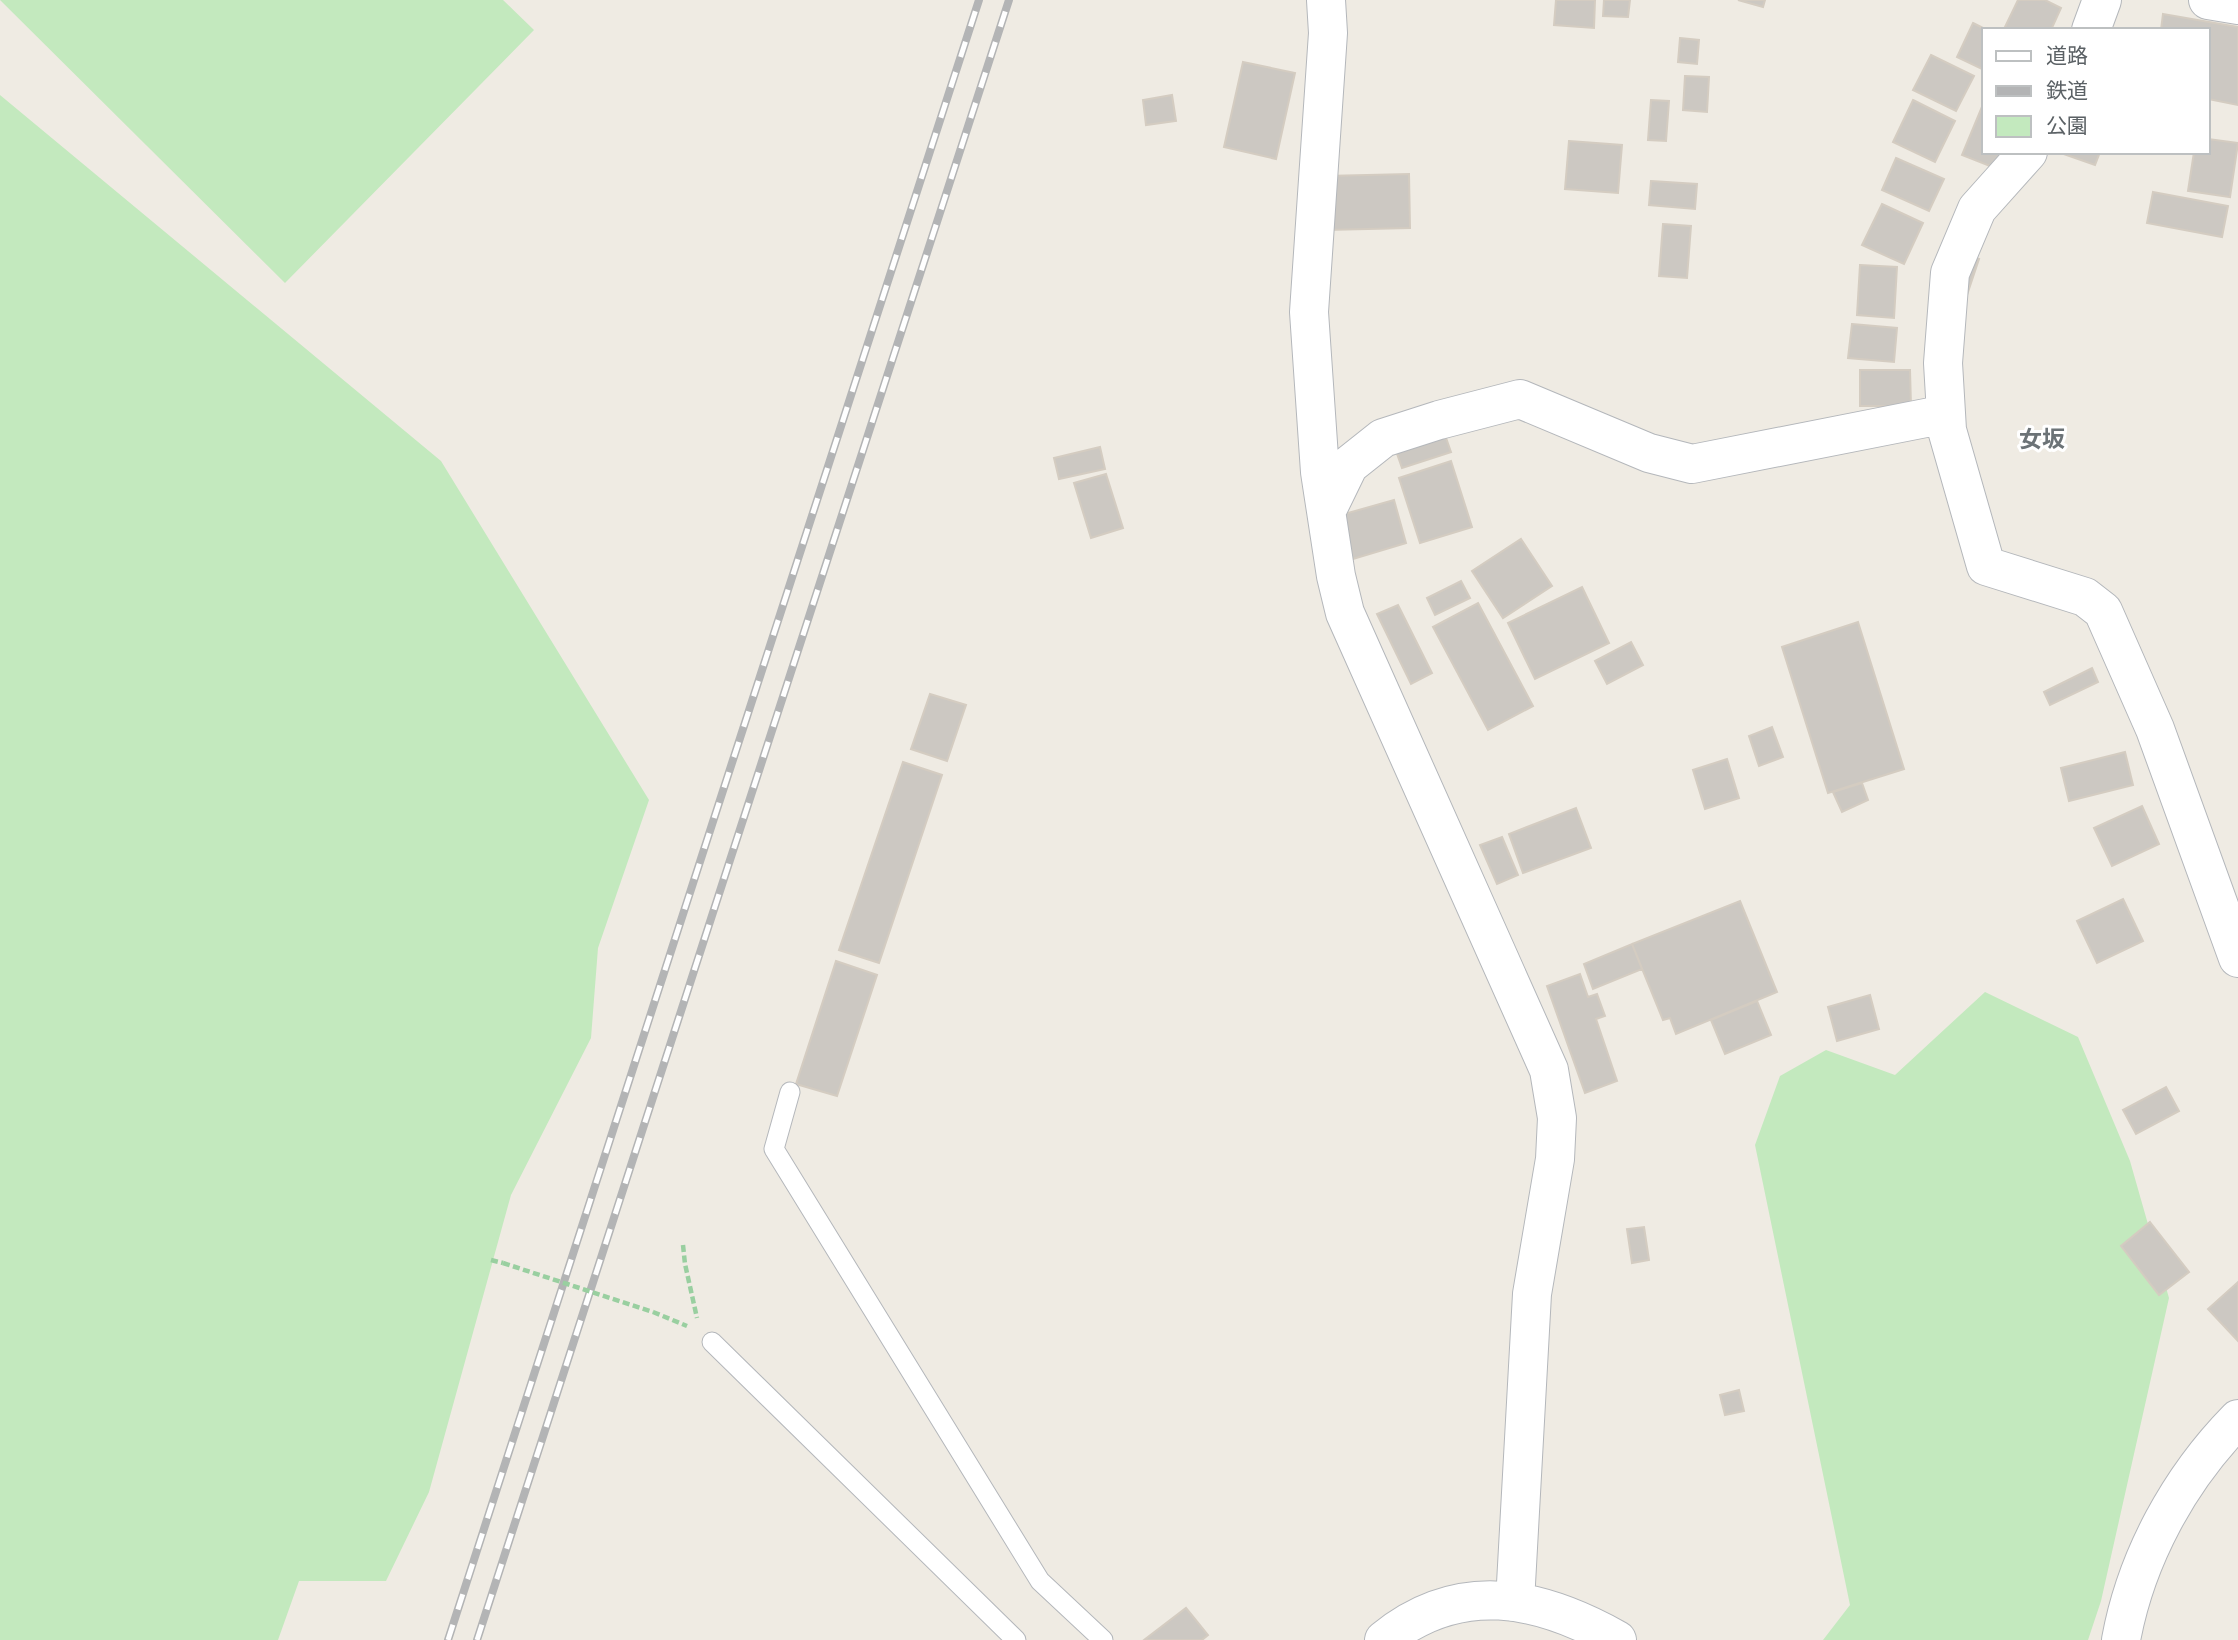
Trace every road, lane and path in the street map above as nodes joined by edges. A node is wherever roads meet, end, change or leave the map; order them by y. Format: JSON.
{"nodes":[{"id":1,"x":1326,"y":0,"type":"edge"},
{"id":2,"x":2102,"y":0,"type":"edge"},
{"id":3,"x":2208,"y":0,"type":"edge"},
{"id":4,"x":2238,"y":5,"type":"edge"},
{"id":5,"x":2092,"y":28,"type":"edge"},
{"id":6,"x":2026,"y":154,"type":"edge"},
{"id":7,"x":1946,"y":414,"type":"junction"},
{"id":8,"x":1328,"y":508,"type":"junction"},
{"id":9,"x":2238,"y":958,"type":"edge"},
{"id":10,"x":790,"y":1091,"type":"dead end"},
{"id":11,"x":683,"y":1245,"type":"dead end"},
{"id":12,"x":491,"y":1259,"type":"dead end"},
{"id":13,"x":698,"y":1322,"type":"dead end"},
{"id":14,"x":689,"y":1327,"type":"dead end"},
{"id":15,"x":712,"y":1342,"type":"dead end"},
{"id":16,"x":2238,"y":1419,"type":"edge"},
{"id":17,"x":1515,"y":1601,"type":"junction"},
{"id":18,"x":1403,"y":1634,"type":"edge"},
{"id":19,"x":1016,"y":1640,"type":"edge"},
{"id":20,"x":1103,"y":1640,"type":"edge"},
{"id":21,"x":1617,"y":1640,"type":"edge"},
{"id":22,"x":2121,"y":1640,"type":"edge"}],
"edges":[{"from":1,"to":8,"type":"street"},
{"from":2,"to":5,"type":"street"},
{"from":3,"to":4,"type":"street"},
{"from":6,"to":7,"type":"street"},
{"from":7,"to":8,"type":"street"},
{"from":7,"to":9,"type":"street"},
{"from":8,"to":17,"type":"street"},
{"from":10,"to":20,"type":"lane"},
{"from":11,"to":13,"type":"path"},
{"from":12,"to":14,"type":"path","bridge":true},
{"from":15,"to":19,"type":"lane"},
{"from":16,"to":22,"type":"street"},
{"from":17,"to":18,"type":"street"},
{"from":17,"to":21,"type":"street"}]}
